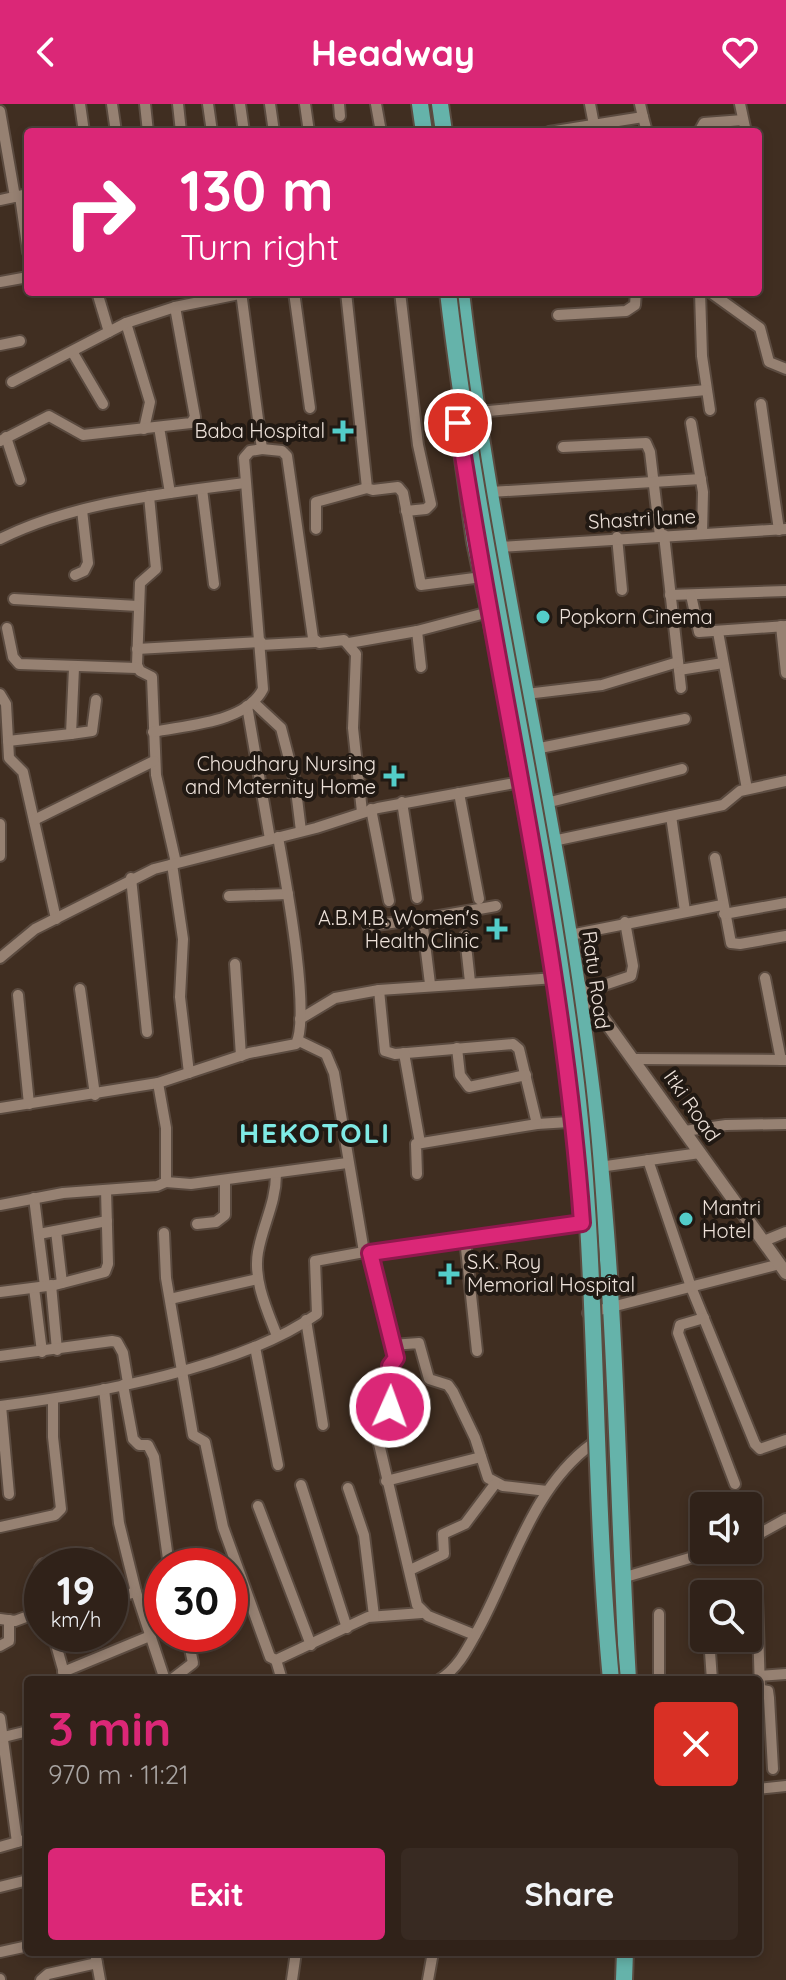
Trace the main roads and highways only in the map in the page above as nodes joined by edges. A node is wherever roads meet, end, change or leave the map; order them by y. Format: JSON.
{"nodes":[{"id":1,"x":422,"y":104,"type":"edge"},
{"id":2,"x":433,"y":104,"type":"edge"},
{"id":3,"x":440,"y":104,"type":"edge"},
{"id":4,"x":424,"y":128,"type":"edge"},
{"id":5,"x":436,"y":128,"type":"edge"},
{"id":6,"x":443,"y":128,"type":"edge"},
{"id":7,"x":442,"y":296,"type":"edge"},
{"id":8,"x":449,"y":296,"type":"edge"},
{"id":9,"x":458,"y":296,"type":"edge"},
{"id":10,"x":459,"y":296,"type":"edge"},
{"id":11,"x":603,"y":1676,"type":"edge"},
{"id":12,"x":611,"y":1676,"type":"edge"},
{"id":13,"x":619,"y":1676,"type":"edge"},
{"id":14,"x":628,"y":1676,"type":"edge"},
{"id":15,"x":625,"y":1956,"type":"edge"},
{"id":16,"x":633,"y":1956,"type":"edge"},
{"id":17,"x":624,"y":1980,"type":"edge"},
{"id":18,"x":632,"y":1980,"type":"edge"}],
"edges":[{"from":1,"to":4,"type":"main road"},
{"from":2,"to":5,"type":"main road"},
{"from":3,"to":6,"type":"main road"},
{"from":7,"to":11,"type":"main road","name":"Ratu Road"},
{"from":8,"to":12,"type":"main road","bridge":true},
{"from":9,"to":13,"type":"main road"},
{"from":10,"to":14,"type":"main road","name":"Ratu Road"},
{"from":15,"to":17,"type":"main road"},
{"from":16,"to":18,"type":"main road"}]}
